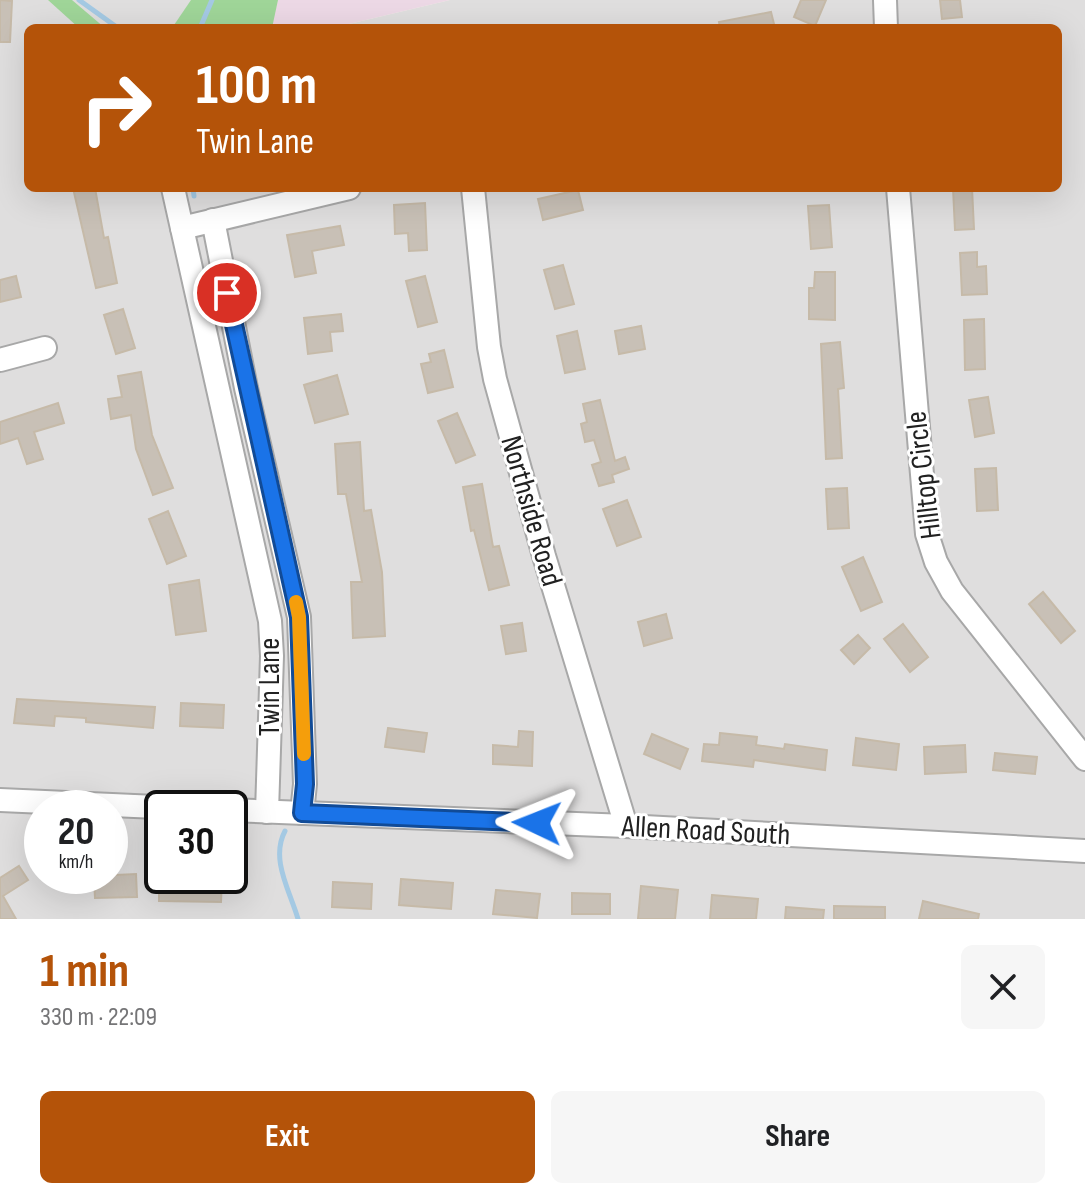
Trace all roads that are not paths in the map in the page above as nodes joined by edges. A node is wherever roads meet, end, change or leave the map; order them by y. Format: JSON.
{"nodes":[{"id":1,"x":885,"y":0,"type":"edge"},
{"id":2,"x":886,"y":24,"type":"edge"},
{"id":3,"x":174,"y":192,"type":"edge"},
{"id":4,"x":332,"y":192,"type":"edge"},
{"id":5,"x":473,"y":192,"type":"edge"},
{"id":6,"x":898,"y":192,"type":"edge"},
{"id":7,"x":213,"y":220,"type":"junction"},
{"id":8,"x":182,"y":228,"type":"junction"},
{"id":9,"x":45,"y":348,"type":"dead end"},
{"id":10,"x":0,"y":360,"type":"edge"},
{"id":11,"x":1085,"y":759,"type":"edge"},
{"id":12,"x":0,"y":800,"type":"edge"},
{"id":13,"x":144,"y":806,"type":"edge"},
{"id":14,"x":248,"y":811,"type":"edge"},
{"id":15,"x":267,"y":812,"type":"junction"},
{"id":16,"x":302,"y":813,"type":"junction"},
{"id":17,"x":626,"y":826,"type":"junction"},
{"id":18,"x":1085,"y":851,"type":"edge"}],
"edges":[{"from":1,"to":2,"type":"street"},
{"from":3,"to":8,"type":"street","name":"Twin Lane"},
{"from":4,"to":7,"type":"street"},
{"from":5,"to":17,"type":"street","name":"Northside Road"},
{"from":6,"to":11,"type":"street","name":"Hilltop Circle"},
{"from":7,"to":8,"type":"street"},
{"from":7,"to":16,"type":"street","name":"Twin Lane"},
{"from":8,"to":15,"type":"street","name":"Twin Lane"},
{"from":9,"to":10,"type":"street"},
{"from":12,"to":13,"type":"street"},
{"from":14,"to":15,"type":"street","name":"Allen Road South"},
{"from":15,"to":16,"type":"street","name":"Allen Road South"},
{"from":16,"to":17,"type":"street","name":"Allen Road South"},
{"from":17,"to":18,"type":"street","name":"Allen Road South"}]}
